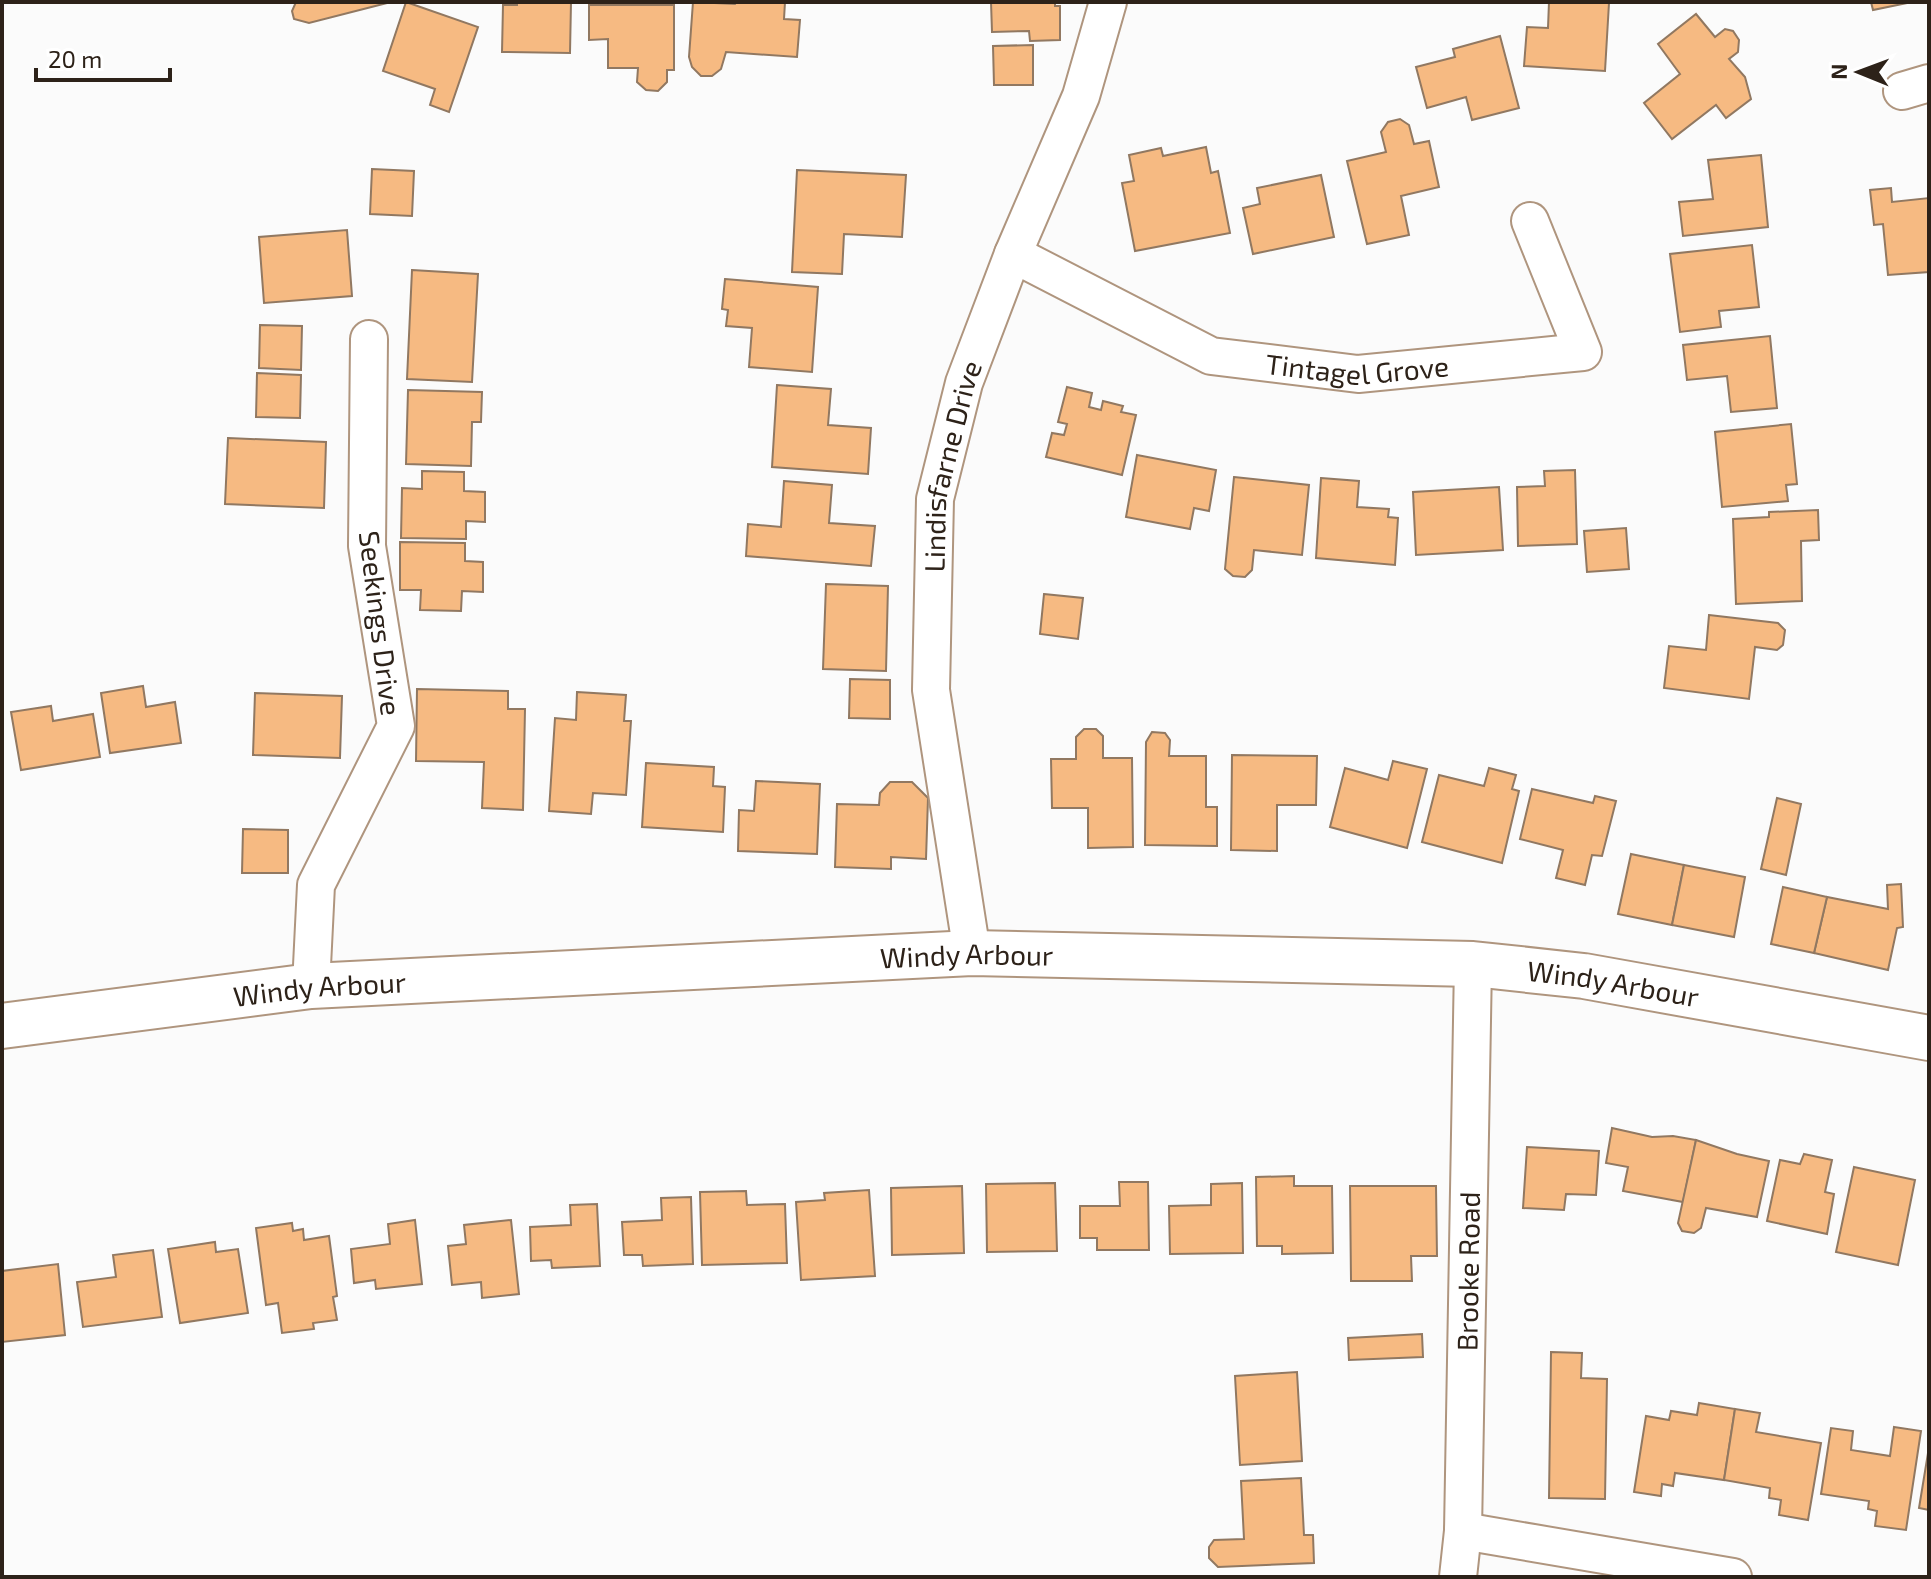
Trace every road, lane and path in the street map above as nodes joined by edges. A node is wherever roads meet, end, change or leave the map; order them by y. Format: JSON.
{"nodes":[{"id":1,"x":1108,"y":2,"type":"edge"},
{"id":2,"x":1530,"y":221,"type":"dead end"},
{"id":3,"x":1013,"y":254,"type":"junction"},
{"id":4,"x":369,"y":339,"type":"dead end"},
{"id":5,"x":972,"y":953,"type":"junction"},
{"id":6,"x":1473,"y":964,"type":"junction"},
{"id":7,"x":311,"y":986,"type":"junction"},
{"id":8,"x":2,"y":1026,"type":"edge"},
{"id":9,"x":1929,"y":1038,"type":"edge"},
{"id":10,"x":1463,"y":1531,"type":"junction"},
{"id":11,"x":1458,"y":1577,"type":"edge"},
{"id":12,"x":1733,"y":1577,"type":"edge"}],
"edges":[{"from":1,"to":3,"type":"street","name":"Lindisfarne Drive"},
{"from":2,"to":3,"type":"street","name":"Tintagel Grove"},
{"from":3,"to":5,"type":"street","name":"Lindisfarne Drive"},
{"from":4,"to":7,"type":"street","name":"Seekings Drive"},
{"from":5,"to":6,"type":"street","name":"Windy Arbour"},
{"from":5,"to":7,"type":"street","name":"Windy Arbour"},
{"from":6,"to":9,"type":"street","name":"Windy Arbour"},
{"from":6,"to":10,"type":"street","name":"Brooke Road"},
{"from":7,"to":8,"type":"street","name":"Windy Arbour"},
{"from":10,"to":11,"type":"street","name":"Brooke Road"},
{"from":10,"to":12,"type":"street"}]}
